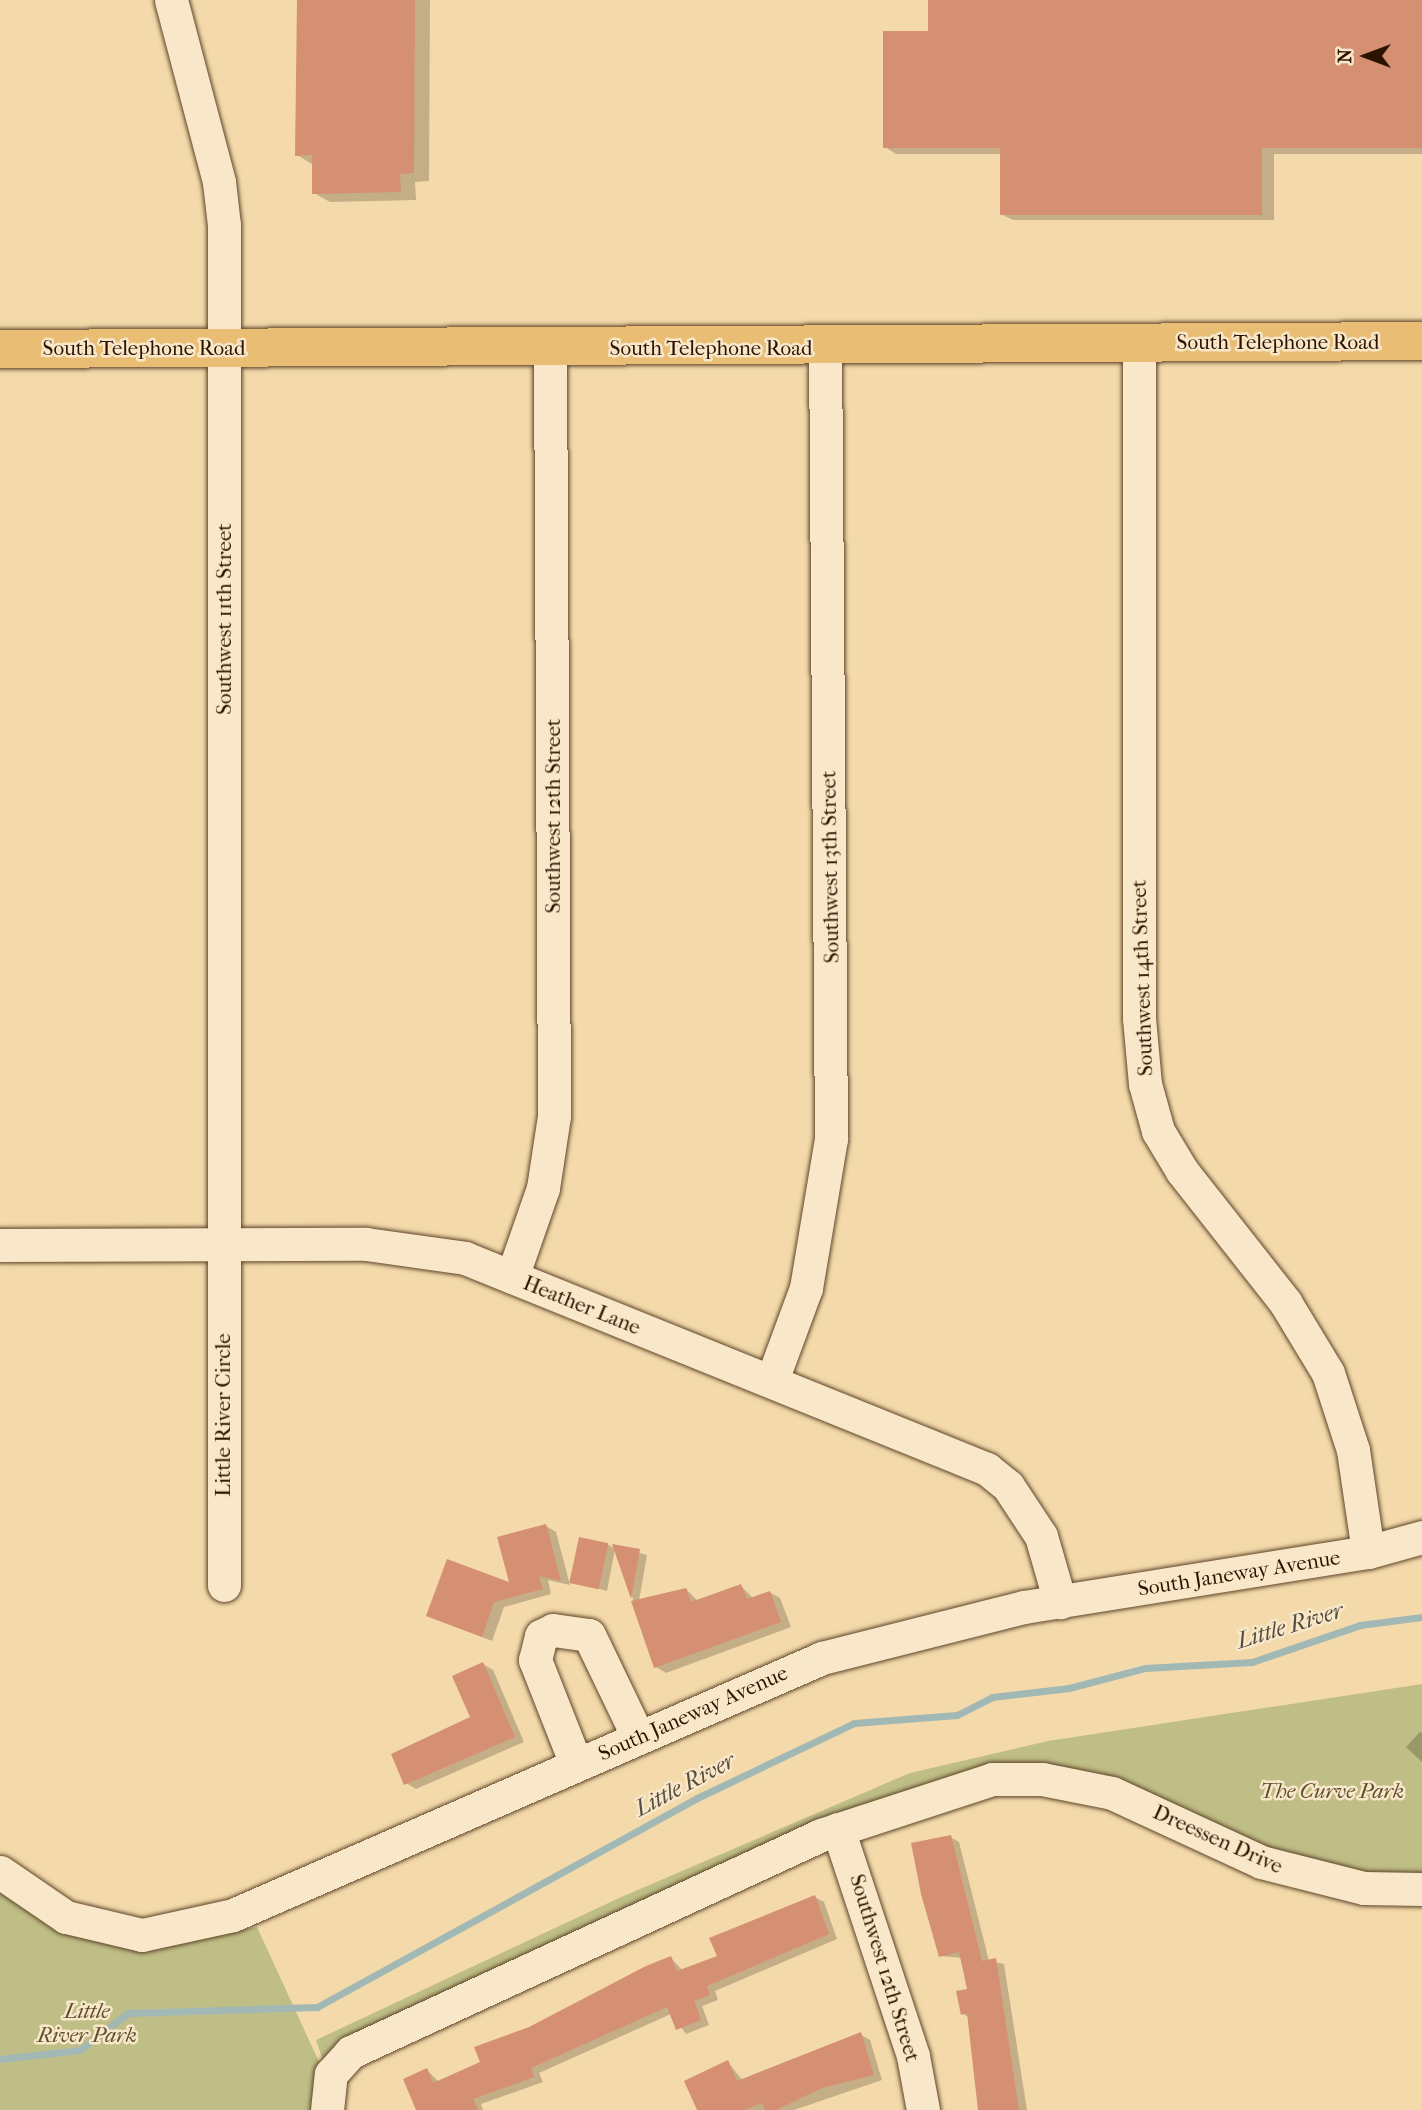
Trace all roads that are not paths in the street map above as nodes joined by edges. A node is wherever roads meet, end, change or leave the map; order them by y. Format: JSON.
{"nodes":[{"id":1,"x":171,"y":0,"type":"edge"},
{"id":2,"x":1422,"y":341,"type":"edge"},
{"id":3,"x":1139,"y":342,"type":"junction"},
{"id":4,"x":224,"y":347,"type":"junction"},
{"id":5,"x":825,"y":347,"type":"junction"},
{"id":6,"x":0,"y":349,"type":"edge"},
{"id":7,"x":550,"y":349,"type":"junction"},
{"id":8,"x":223,"y":1244,"type":"junction"},
{"id":9,"x":0,"y":1245,"type":"edge"},
{"id":10,"x":512,"y":1277,"type":"junction"},
{"id":11,"x":772,"y":1380,"type":"junction"},
{"id":12,"x":1422,"y":1536,"type":"edge"},
{"id":13,"x":1368,"y":1552,"type":"junction"},
{"id":14,"x":224,"y":1585,"type":"dead end"},
{"id":15,"x":1060,"y":1602,"type":"junction"},
{"id":16,"x":638,"y":1737,"type":"junction"},
{"id":17,"x":576,"y":1764,"type":"junction"},
{"id":18,"x":838,"y":1829,"type":"junction"},
{"id":19,"x":0,"y":1872,"type":"edge"},
{"id":20,"x":1422,"y":1889,"type":"edge"},
{"id":21,"x":327,"y":2110,"type":"edge"},
{"id":22,"x":923,"y":2110,"type":"edge"}],
"edges":[{"from":1,"to":4,"type":"street","name":"Southwest 11th Street"},
{"from":2,"to":3,"type":"main road","name":"South Telephone Road"},
{"from":3,"to":5,"type":"main road","name":"South Telephone Road"},
{"from":3,"to":13,"type":"street","name":"Southwest 14th Street"},
{"from":4,"to":6,"type":"main road","name":"South Telephone Road"},
{"from":4,"to":7,"type":"main road","name":"South Telephone Road"},
{"from":4,"to":8,"type":"street","name":"Southwest 11th Street"},
{"from":5,"to":7,"type":"main road","name":"South Telephone Road"},
{"from":5,"to":11,"type":"street","name":"Southwest 13th Street"},
{"from":7,"to":10,"type":"street","name":"Southwest 12th Street"},
{"from":8,"to":9,"type":"street","name":"Heather Lane"},
{"from":8,"to":10,"type":"street","name":"Heather Lane"},
{"from":8,"to":14,"type":"street","name":"Little River Circle"},
{"from":10,"to":11,"type":"street","name":"Heather Lane"},
{"from":11,"to":15,"type":"street","name":"Heather Lane"},
{"from":12,"to":13,"type":"street","name":"South Janeway Avenue"},
{"from":13,"to":15,"type":"street","name":"South Janeway Avenue"},
{"from":15,"to":16,"type":"street","name":"South Janeway Avenue"},
{"from":16,"to":17,"type":"street","name":"South Janeway Avenue"},
{"from":16,"to":17,"type":"street"},
{"from":17,"to":19,"type":"street","name":"South Janeway Avenue"},
{"from":18,"to":20,"type":"street","name":"Dreessen Drive"},
{"from":18,"to":21,"type":"street"},
{"from":18,"to":22,"type":"street","name":"Southwest 12th Street"}]}
